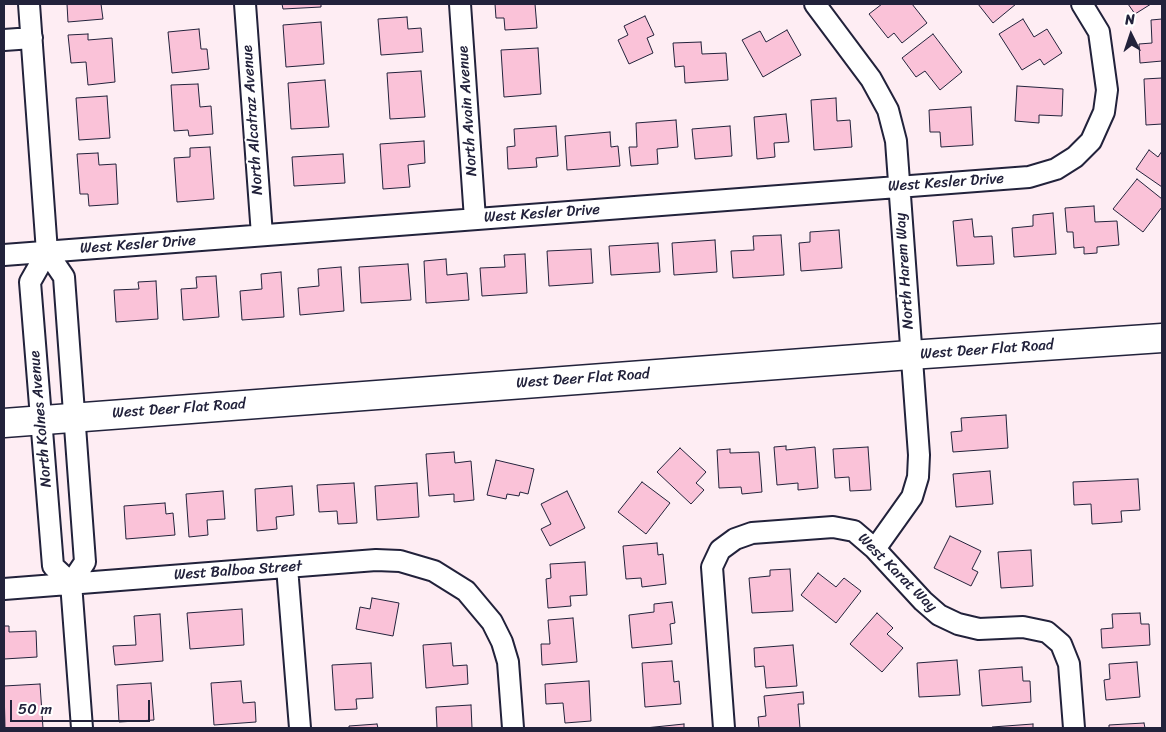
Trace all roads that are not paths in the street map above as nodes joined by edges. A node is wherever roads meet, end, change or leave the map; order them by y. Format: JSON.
{"nodes":[{"id":1,"x":29,"y":4,"type":"edge"},
{"id":2,"x":245,"y":4,"type":"edge"},
{"id":3,"x":460,"y":4,"type":"edge"},
{"id":4,"x":815,"y":4,"type":"edge"},
{"id":5,"x":1082,"y":4,"type":"edge"},
{"id":6,"x":32,"y":38,"type":"junction"},
{"id":7,"x":4,"y":40,"type":"edge"},
{"id":8,"x":899,"y":187,"type":"junction"},
{"id":9,"x":475,"y":219,"type":"junction"},
{"id":10,"x":262,"y":235,"type":"junction"},
{"id":11,"x":47,"y":252,"type":"junction"},
{"id":12,"x":4,"y":254,"type":"edge"},
{"id":13,"x":1162,"y":338,"type":"edge"},
{"id":14,"x":910,"y":354,"type":"junction"},
{"id":15,"x":75,"y":417,"type":"junction"},
{"id":16,"x":41,"y":421,"type":"junction"},
{"id":17,"x":4,"y":423,"type":"edge"},
{"id":18,"x":875,"y":548,"type":"junction"},
{"id":19,"x":287,"y":567,"type":"junction"},
{"id":20,"x":71,"y":583,"type":"junction"},
{"id":21,"x":4,"y":589,"type":"edge"},
{"id":22,"x":82,"y":728,"type":"edge"},
{"id":23,"x":300,"y":728,"type":"edge"},
{"id":24,"x":513,"y":728,"type":"edge"},
{"id":25,"x":724,"y":728,"type":"edge"},
{"id":26,"x":1074,"y":728,"type":"edge"}],
"edges":[{"from":1,"to":6,"type":"street"},
{"from":2,"to":10,"type":"street","name":"North Alcatraz Avenue"},
{"from":3,"to":9,"type":"street","name":"North Avain Avenue"},
{"from":4,"to":8,"type":"street","name":"North Harem Way"},
{"from":5,"to":8,"type":"street","name":"West Kesler Drive"},
{"from":6,"to":7,"type":"street"},
{"from":6,"to":11,"type":"street"},
{"from":8,"to":9,"type":"street","name":"West Kesler Drive"},
{"from":8,"to":14,"type":"street","name":"North Harem Way"},
{"from":9,"to":10,"type":"street","name":"West Kesler Drive"},
{"from":10,"to":11,"type":"street","name":"West Kesler Drive"},
{"from":11,"to":12,"type":"street","name":"West Kesler Drive"},
{"from":11,"to":15,"type":"street"},
{"from":11,"to":16,"type":"street","name":"North Kolnes Avenue"},
{"from":13,"to":14,"type":"main road","name":"West Deer Flat Road"},
{"from":14,"to":15,"type":"main road","name":"West Deer Flat Road"},
{"from":14,"to":18,"type":"street","name":"North Harem Way"},
{"from":15,"to":16,"type":"main road","name":"West Deer Flat Road"},
{"from":15,"to":20,"type":"street"},
{"from":16,"to":17,"type":"main road","name":"West Deer Flat Road"},
{"from":16,"to":20,"type":"street","name":"North Kolnes Avenue"},
{"from":18,"to":25,"type":"street","name":"West Karat Way"},
{"from":18,"to":26,"type":"street","name":"West Karat Way"},
{"from":19,"to":20,"type":"street","name":"West Balboa Street"},
{"from":19,"to":23,"type":"street"},
{"from":19,"to":24,"type":"street","name":"West Balboa Street"},
{"from":20,"to":21,"type":"street","name":"West Balboa Street"},
{"from":20,"to":22,"type":"street"}]}
